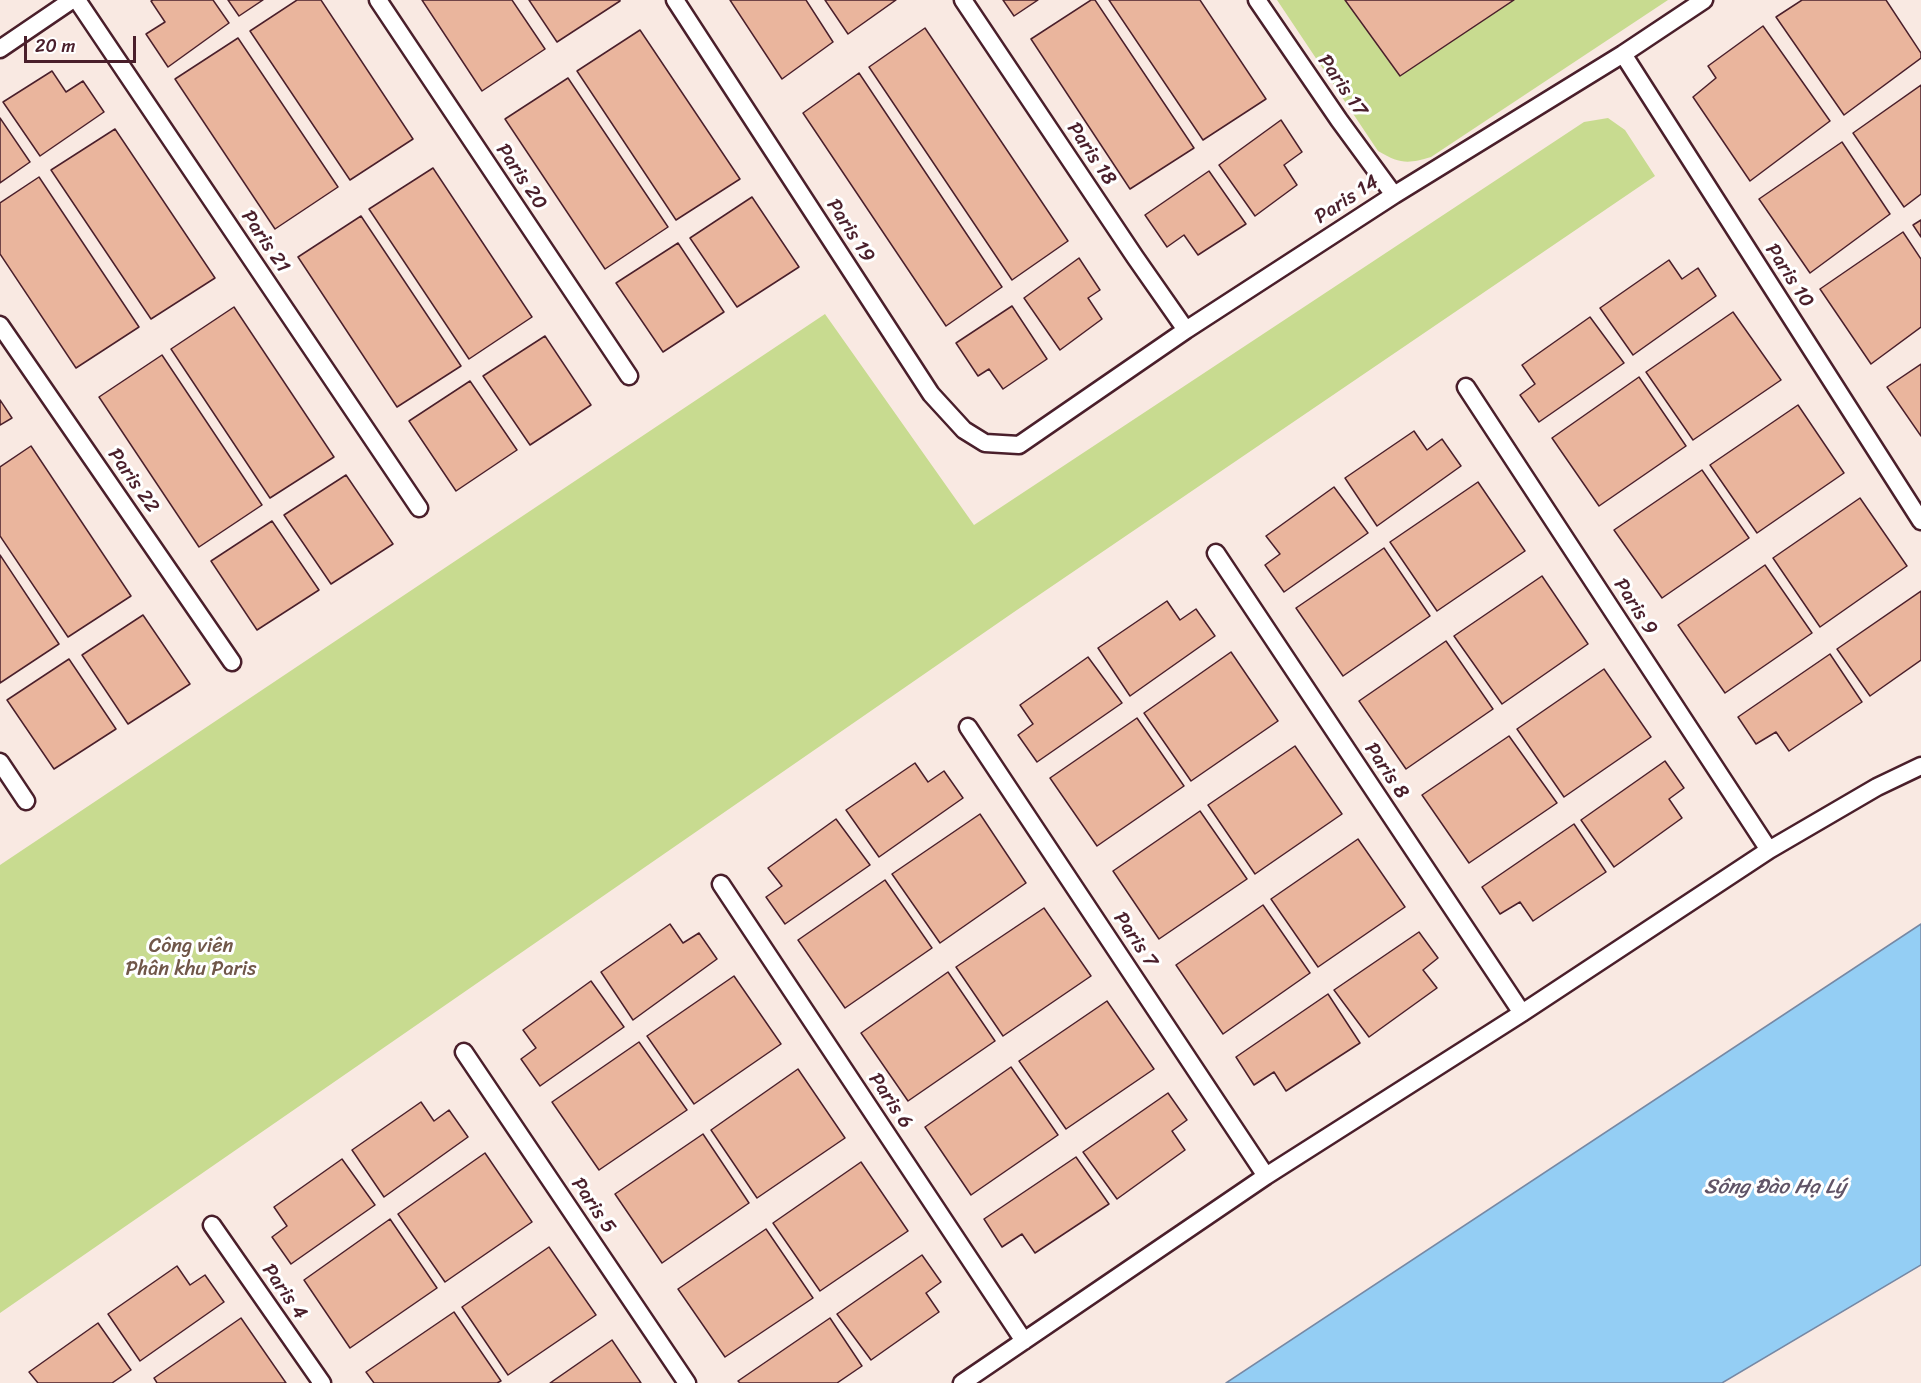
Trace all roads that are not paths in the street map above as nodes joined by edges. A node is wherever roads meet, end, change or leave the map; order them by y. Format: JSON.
{"nodes":[{"id":1,"x":72,"y":0,"type":"edge"},
{"id":2,"x":77,"y":0,"type":"edge"},
{"id":3,"x":378,"y":0,"type":"edge"},
{"id":4,"x":675,"y":0,"type":"edge"},
{"id":5,"x":963,"y":0,"type":"edge"},
{"id":6,"x":1257,"y":0,"type":"edge"},
{"id":7,"x":1704,"y":0,"type":"edge"},
{"id":8,"x":0,"y":49,"type":"edge"},
{"id":9,"x":1623,"y":54,"type":"junction"},
{"id":10,"x":1394,"y":195,"type":"junction"},
{"id":11,"x":0,"y":325,"type":"edge"},
{"id":12,"x":1186,"y":330,"type":"junction"},
{"id":13,"x":628,"y":376,"type":"dead end"},
{"id":14,"x":1466,"y":387,"type":"dead end"},
{"id":15,"x":1019,"y":445,"type":"joint"},
{"id":16,"x":419,"y":508,"type":"dead end"},
{"id":17,"x":1921,"y":521,"type":"edge"},
{"id":18,"x":1216,"y":553,"type":"dead end"},
{"id":19,"x":232,"y":662,"type":"dead end"},
{"id":20,"x":968,"y":727,"type":"dead end"},
{"id":21,"x":0,"y":762,"type":"edge"},
{"id":22,"x":1921,"y":766,"type":"edge"},
{"id":23,"x":26,"y":801,"type":"dead end"},
{"id":24,"x":1769,"y":850,"type":"junction"},
{"id":25,"x":721,"y":884,"type":"dead end"},
{"id":26,"x":1521,"y":1013,"type":"junction"},
{"id":27,"x":464,"y":1052,"type":"dead end"},
{"id":28,"x":1266,"y":1176,"type":"junction"},
{"id":29,"x":212,"y":1225,"type":"dead end"},
{"id":30,"x":1024,"y":1341,"type":"junction"},
{"id":31,"x":322,"y":1383,"type":"edge"},
{"id":32,"x":687,"y":1383,"type":"edge"},
{"id":33,"x":962,"y":1383,"type":"edge"}],
"edges":[{"from":1,"to":8,"type":"lane"},
{"from":2,"to":16,"type":"lane","name":"Paris 21"},
{"from":3,"to":13,"type":"lane","name":"Paris 20"},
{"from":4,"to":15,"type":"lane","name":"Paris 19"},
{"from":5,"to":12,"type":"lane","name":"Paris 18"},
{"from":6,"to":10,"type":"lane","name":"Paris 17"},
{"from":7,"to":9,"type":"lane","name":"Paris 14"},
{"from":9,"to":10,"type":"lane","name":"Paris 14"},
{"from":9,"to":17,"type":"lane","name":"Paris 10"},
{"from":10,"to":12,"type":"lane","name":"Paris 14"},
{"from":11,"to":19,"type":"lane","name":"Paris 22"},
{"from":12,"to":15,"type":"lane","name":"Paris 14"},
{"from":14,"to":24,"type":"lane","name":"Paris 9"},
{"from":18,"to":26,"type":"lane","name":"Paris 8"},
{"from":20,"to":28,"type":"lane","name":"Paris 7"},
{"from":21,"to":23,"type":"lane"},
{"from":22,"to":24,"type":"lane"},
{"from":24,"to":26,"type":"lane"},
{"from":25,"to":30,"type":"lane","name":"Paris 6"},
{"from":26,"to":28,"type":"lane"},
{"from":27,"to":32,"type":"lane","name":"Paris 5"},
{"from":28,"to":30,"type":"lane"},
{"from":29,"to":31,"type":"lane","name":"Paris 4"},
{"from":30,"to":33,"type":"lane"}]}
